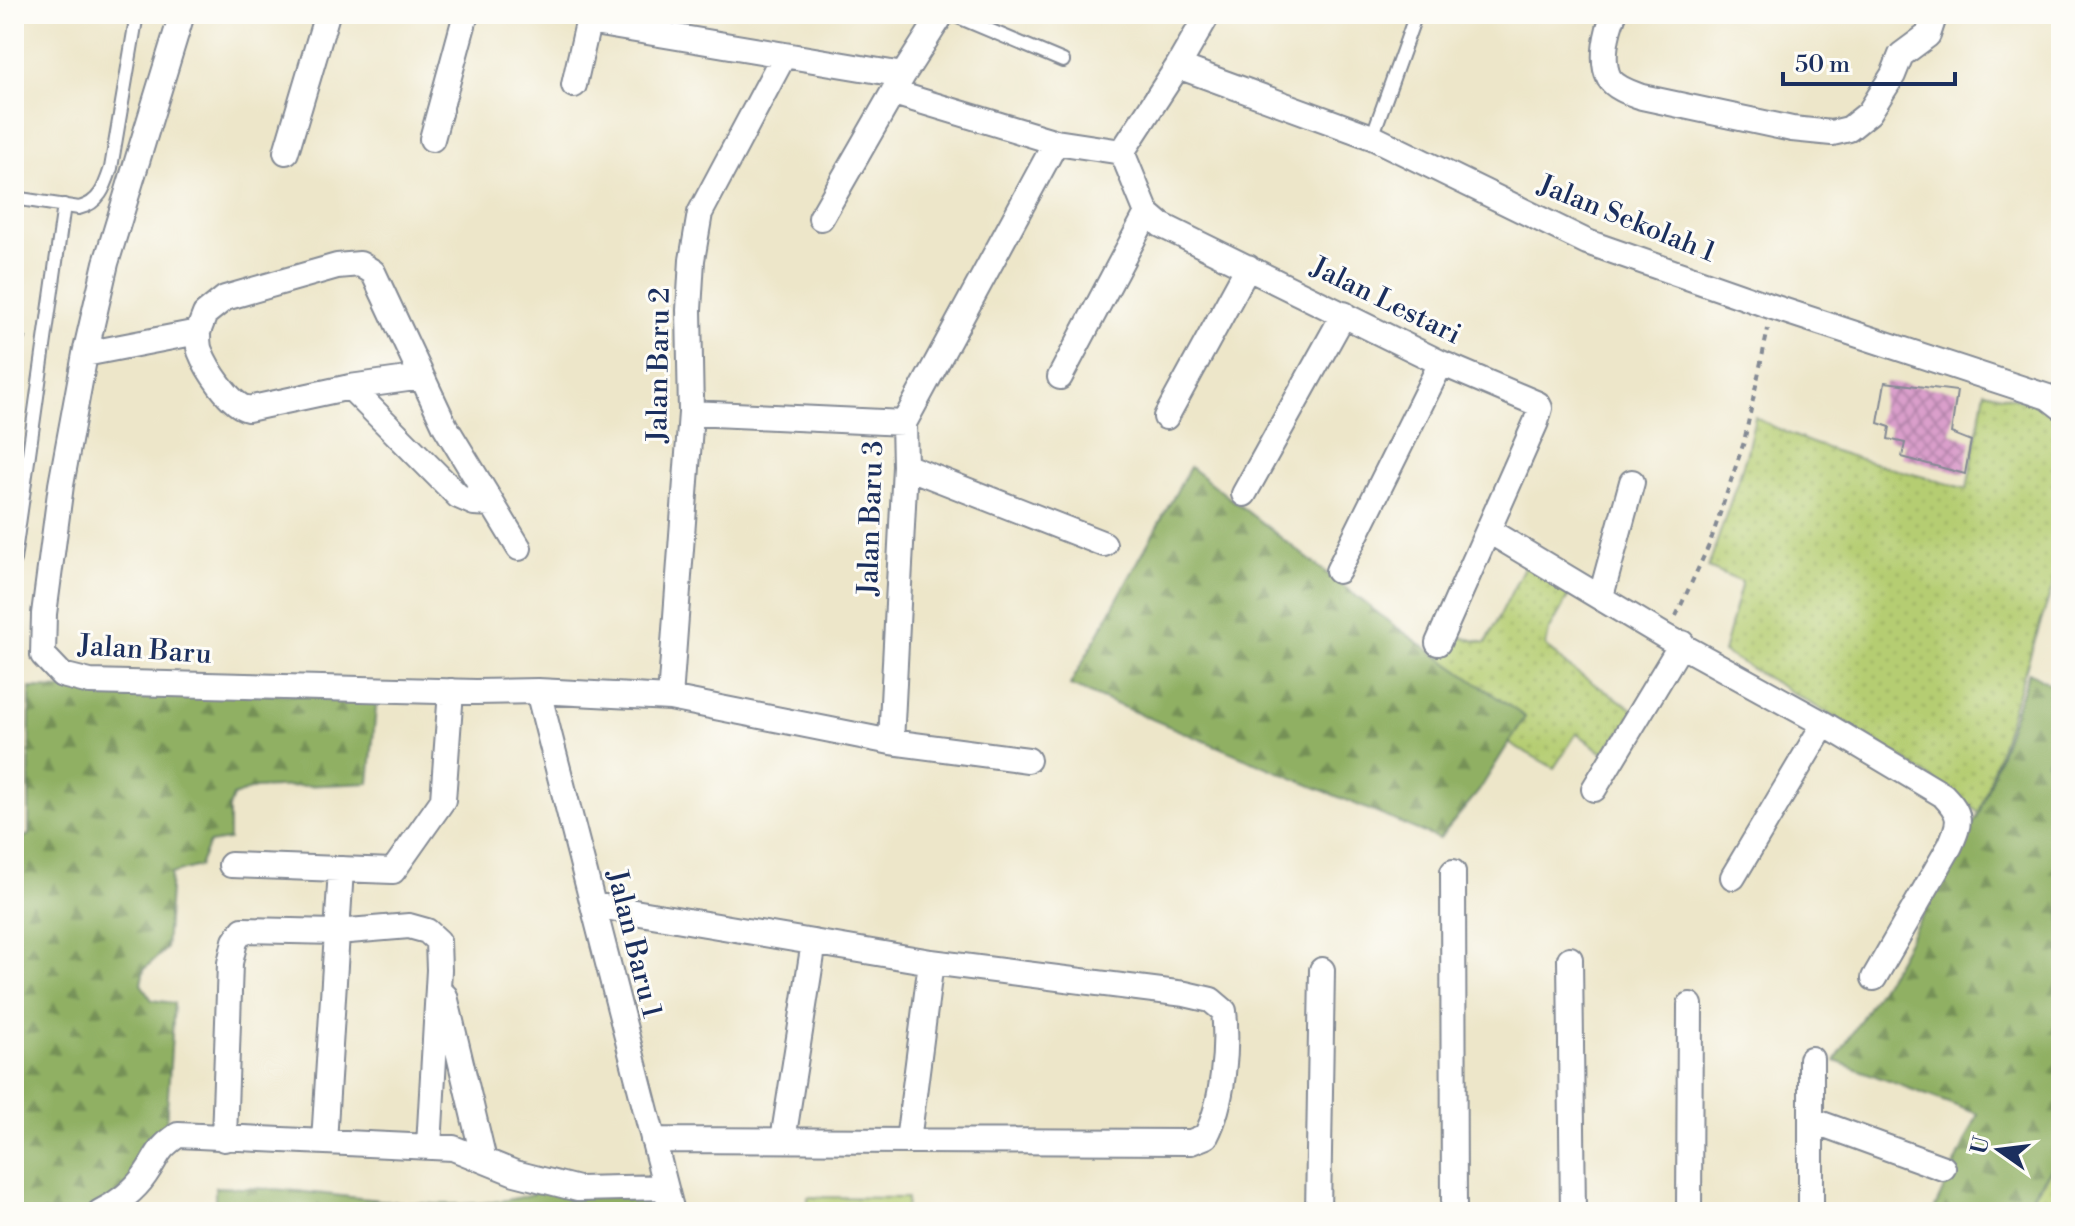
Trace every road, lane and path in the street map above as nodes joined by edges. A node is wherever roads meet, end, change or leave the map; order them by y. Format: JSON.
{"nodes":[{"id":1,"x":137,"y":14,"type":"edge"},
{"id":2,"x":182,"y":14,"type":"edge"},
{"id":3,"x":327,"y":14,"type":"edge"},
{"id":4,"x":466,"y":14,"type":"edge"},
{"id":5,"x":942,"y":14,"type":"edge"},
{"id":6,"x":951,"y":14,"type":"edge"},
{"id":7,"x":1208,"y":14,"type":"edge"},
{"id":8,"x":1416,"y":14,"type":"edge"},
{"id":9,"x":1614,"y":14,"type":"edge"},
{"id":10,"x":1935,"y":14,"type":"edge"},
{"id":11,"x":589,"y":18,"type":"edge"},
{"id":12,"x":784,"y":55,"type":"junction"},
{"id":13,"x":1063,"y":61,"type":"dead end"},
{"id":14,"x":1178,"y":66,"type":"junction"},
{"id":15,"x":898,"y":84,"type":"junction"},
{"id":16,"x":574,"y":85,"type":"dead end"},
{"id":17,"x":1372,"y":137,"type":"junction"},
{"id":18,"x":432,"y":139,"type":"dead end"},
{"id":19,"x":1056,"y":142,"type":"junction"},
{"id":20,"x":286,"y":152,"type":"dead end"},
{"id":21,"x":1122,"y":152,"type":"junction"},
{"id":22,"x":14,"y":198,"type":"edge"},
{"id":23,"x":64,"y":205,"type":"junction"},
{"id":24,"x":1147,"y":213,"type":"junction"},
{"id":25,"x":821,"y":218,"type":"dead end"},
{"id":26,"x":1248,"y":267,"type":"junction"},
{"id":27,"x":1773,"y":307,"type":"junction"},
{"id":28,"x":1344,"y":314,"type":"junction"},
{"id":29,"x":198,"y":332,"type":"junction"},
{"id":30,"x":85,"y":354,"type":"junction"},
{"id":31,"x":1441,"y":363,"type":"junction"},
{"id":32,"x":422,"y":377,"type":"junction"},
{"id":33,"x":1060,"y":377,"type":"dead end"},
{"id":34,"x":350,"y":387,"type":"junction"},
{"id":35,"x":2061,"y":407,"type":"edge"},
{"id":36,"x":691,"y":413,"type":"junction"},
{"id":37,"x":1166,"y":417,"type":"dead end"},
{"id":38,"x":904,"y":423,"type":"junction"},
{"id":39,"x":905,"y":466,"type":"junction"},
{"id":40,"x":1632,"y":482,"type":"dead end"},
{"id":41,"x":1244,"y":494,"type":"dead end"},
{"id":42,"x":492,"y":504,"type":"junction"},
{"id":43,"x":1489,"y":531,"type":"junction"},
{"id":44,"x":1104,"y":544,"type":"dead end"},
{"id":45,"x":519,"y":548,"type":"dead end"},
{"id":46,"x":14,"y":560,"type":"edge"},
{"id":47,"x":1338,"y":571,"type":"dead end"},
{"id":48,"x":1601,"y":596,"type":"junction"},
{"id":49,"x":1674,"y":640,"type":"junction"},
{"id":50,"x":1438,"y":643,"type":"dead end"},
{"id":51,"x":451,"y":691,"type":"junction"},
{"id":52,"x":538,"y":691,"type":"junction"},
{"id":53,"x":670,"y":698,"type":"junction"},
{"id":54,"x":1824,"y":724,"type":"junction"},
{"id":55,"x":891,"y":742,"type":"junction"},
{"id":56,"x":1028,"y":760,"type":"dead end"},
{"id":57,"x":1594,"y":789,"type":"dead end"},
{"id":58,"x":231,"y":865,"type":"dead end"},
{"id":59,"x":341,"y":869,"type":"junction"},
{"id":60,"x":1453,"y":872,"type":"dead end"},
{"id":61,"x":1733,"y":877,"type":"dead end"},
{"id":62,"x":593,"y":905,"type":"junction"},
{"id":63,"x":337,"y":932,"type":"junction"},
{"id":64,"x":814,"y":942,"type":"junction"},
{"id":65,"x":1570,"y":959,"type":"dead end"},
{"id":66,"x":931,"y":962,"type":"junction"},
{"id":67,"x":439,"y":970,"type":"junction"},
{"id":68,"x":1322,"y":970,"type":"dead end"},
{"id":69,"x":1874,"y":978,"type":"dead end"},
{"id":70,"x":1690,"y":1005,"type":"dead end"},
{"id":71,"x":1811,"y":1059,"type":"dead end"},
{"id":72,"x":1811,"y":1120,"type":"junction"},
{"id":73,"x":224,"y":1139,"type":"junction"},
{"id":74,"x":653,"y":1140,"type":"junction"},
{"id":75,"x":783,"y":1140,"type":"junction"},
{"id":76,"x":908,"y":1141,"type":"junction"},
{"id":77,"x":324,"y":1142,"type":"junction"},
{"id":78,"x":429,"y":1146,"type":"junction"},
{"id":79,"x":484,"y":1160,"type":"junction"},
{"id":80,"x":1943,"y":1168,"type":"dead end"},
{"id":81,"x":665,"y":1187,"type":"junction"},
{"id":82,"x":100,"y":1212,"type":"edge"},
{"id":83,"x":672,"y":1212,"type":"edge"},
{"id":84,"x":1318,"y":1212,"type":"edge"},
{"id":85,"x":1454,"y":1212,"type":"edge"},
{"id":86,"x":1573,"y":1212,"type":"edge"},
{"id":87,"x":1689,"y":1212,"type":"edge"},
{"id":88,"x":1811,"y":1212,"type":"edge"}],
"edges":[{"from":1,"to":23,"type":"lane"},
{"from":2,"to":30,"type":"street","name":"Jalan Baru"},
{"from":3,"to":20,"type":"street"},
{"from":4,"to":18,"type":"street"},
{"from":5,"to":15,"type":"street"},
{"from":6,"to":13,"type":"lane"},
{"from":7,"to":14,"type":"street"},
{"from":8,"to":17,"type":"lane"},
{"from":9,"to":10,"type":"street"},
{"from":11,"to":12,"type":"street"},
{"from":11,"to":16,"type":"street"},
{"from":12,"to":15,"type":"street"},
{"from":12,"to":36,"type":"street","name":"Jalan Baru 2"},
{"from":14,"to":17,"type":"street","name":"Jalan Sekolah 1"},
{"from":14,"to":21,"type":"street"},
{"from":15,"to":19,"type":"street"},
{"from":15,"to":25,"type":"street"},
{"from":17,"to":27,"type":"street","name":"Jalan Sekolah 1"},
{"from":19,"to":21,"type":"street"},
{"from":19,"to":38,"type":"street","name":"Jalan Baru 3"},
{"from":21,"to":24,"type":"street"},
{"from":22,"to":23,"type":"lane"},
{"from":23,"to":46,"type":"lane"},
{"from":24,"to":26,"type":"street","name":"Jalan Lestari"},
{"from":24,"to":33,"type":"street"},
{"from":26,"to":28,"type":"street","name":"Jalan Lestari"},
{"from":26,"to":37,"type":"street"},
{"from":27,"to":35,"type":"street","name":"Jalan Sekolah 1"},
{"from":27,"to":49,"type":"path"},
{"from":28,"to":31,"type":"street","name":"Jalan Lestari"},
{"from":28,"to":41,"type":"street"},
{"from":29,"to":30,"type":"street"},
{"from":29,"to":32,"type":"street"},
{"from":29,"to":34,"type":"street"},
{"from":30,"to":51,"type":"street","name":"Jalan Baru"},
{"from":31,"to":43,"type":"street","name":"Jalan Lestari"},
{"from":31,"to":47,"type":"street"},
{"from":32,"to":34,"type":"street"},
{"from":32,"to":42,"type":"street"},
{"from":34,"to":42,"type":"street"},
{"from":36,"to":38,"type":"street"},
{"from":36,"to":53,"type":"street","name":"Jalan Baru 2"},
{"from":38,"to":39,"type":"street","name":"Jalan Baru 3"},
{"from":39,"to":44,"type":"street"},
{"from":39,"to":55,"type":"street","name":"Jalan Baru 3"},
{"from":40,"to":48,"type":"street"},
{"from":42,"to":45,"type":"street"},
{"from":43,"to":48,"type":"street"},
{"from":43,"to":50,"type":"street"},
{"from":48,"to":49,"type":"street"},
{"from":49,"to":54,"type":"street"},
{"from":49,"to":57,"type":"street"},
{"from":51,"to":52,"type":"street","name":"Jalan Baru"},
{"from":51,"to":59,"type":"street"},
{"from":52,"to":53,"type":"street","name":"Jalan Baru"},
{"from":52,"to":62,"type":"street","name":"Jalan Baru 1"},
{"from":53,"to":55,"type":"street","name":"Jalan Baru"},
{"from":54,"to":61,"type":"street"},
{"from":54,"to":69,"type":"street"},
{"from":55,"to":56,"type":"street","name":"Jalan Baru"},
{"from":58,"to":59,"type":"street"},
{"from":59,"to":63,"type":"street"},
{"from":60,"to":85,"type":"street"},
{"from":62,"to":64,"type":"street"},
{"from":62,"to":74,"type":"street","name":"Jalan Baru 1"},
{"from":63,"to":67,"type":"street"},
{"from":63,"to":73,"type":"street"},
{"from":63,"to":77,"type":"street"},
{"from":64,"to":66,"type":"street"},
{"from":64,"to":75,"type":"street"},
{"from":65,"to":86,"type":"street"},
{"from":66,"to":76,"type":"street"},
{"from":66,"to":76,"type":"street"},
{"from":67,"to":78,"type":"street"},
{"from":67,"to":79,"type":"street"},
{"from":68,"to":84,"type":"street"},
{"from":70,"to":87,"type":"street"},
{"from":71,"to":72,"type":"street"},
{"from":72,"to":80,"type":"street"},
{"from":72,"to":88,"type":"street"},
{"from":73,"to":77,"type":"street"},
{"from":73,"to":82,"type":"street"},
{"from":74,"to":75,"type":"street"},
{"from":74,"to":81,"type":"street","name":"Jalan Baru 1"},
{"from":75,"to":76,"type":"street"},
{"from":77,"to":78,"type":"street"},
{"from":78,"to":79,"type":"street"},
{"from":79,"to":81,"type":"street"},
{"from":81,"to":83,"type":"street","name":"Jalan Baru 1"}]}
